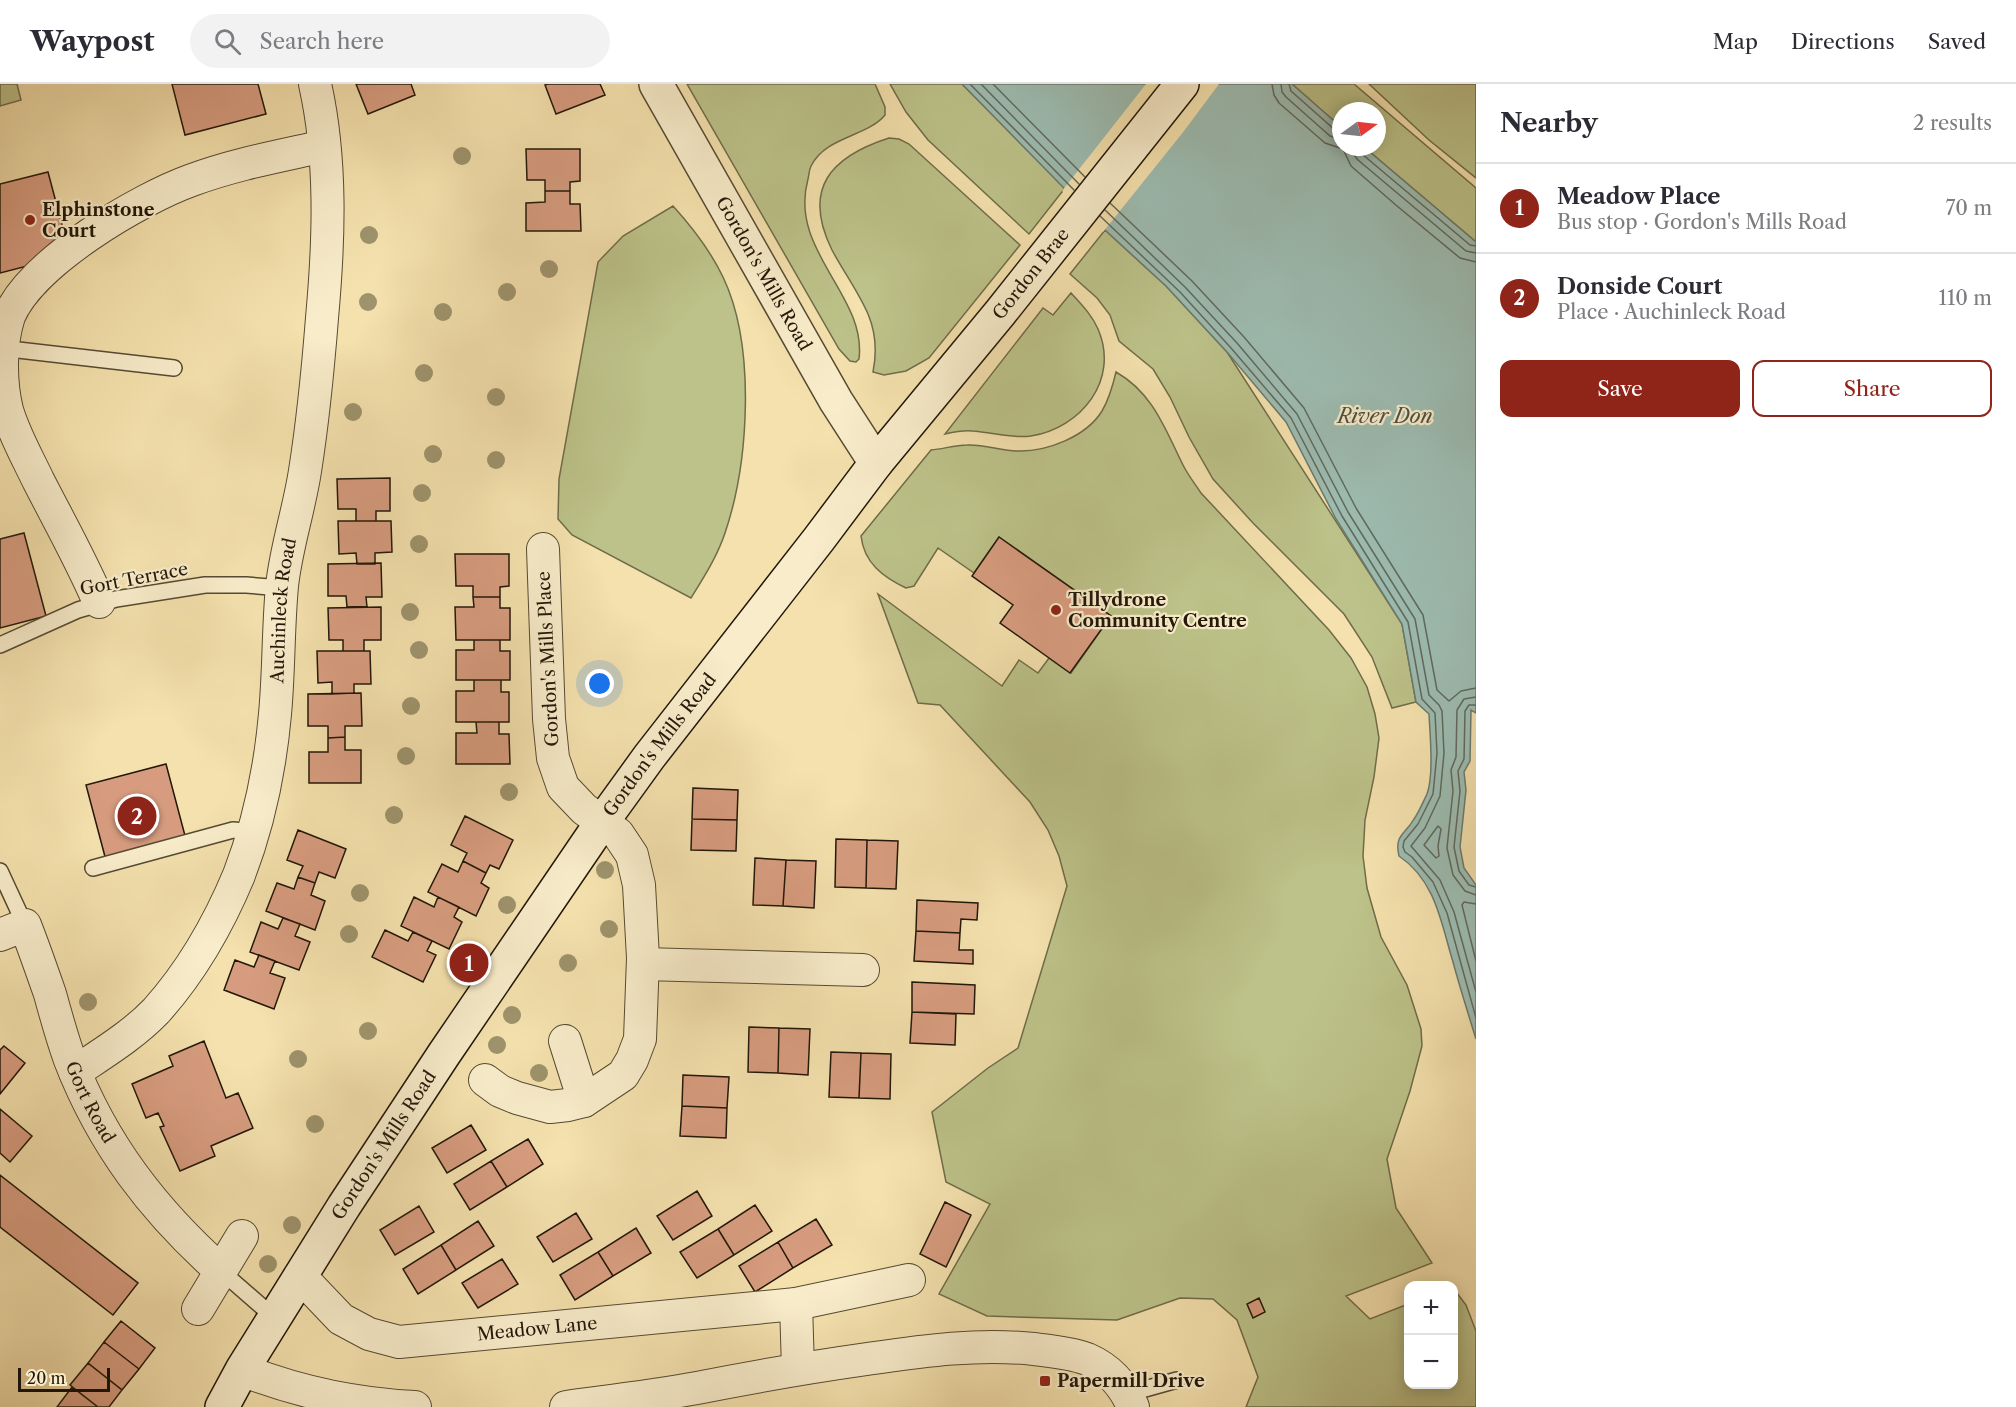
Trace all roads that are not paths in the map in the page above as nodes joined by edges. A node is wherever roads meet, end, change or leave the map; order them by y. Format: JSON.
{"nodes":[{"id":1,"x":315,"y":84,"type":"edge"},
{"id":2,"x":656,"y":84,"type":"edge"},
{"id":3,"x":1182,"y":84,"type":"edge"},
{"id":4,"x":324,"y":146,"type":"junction"},
{"id":5,"x":1,"y":339,"type":"edge"},
{"id":6,"x":174,"y":368,"type":"dead end"},
{"id":7,"x":876,"y":463,"type":"junction"},
{"id":8,"x":543,"y":549,"type":"dead end"},
{"id":9,"x":282,"y":588,"type":"junction"},
{"id":10,"x":99,"y":603,"type":"junction"},
{"id":11,"x":0,"y":645,"type":"edge"},
{"id":12,"x":602,"y":822,"type":"junction"},
{"id":13,"x":254,"y":832,"type":"junction"},
{"id":14,"x":93,"y":868,"type":"dead end"},
{"id":15,"x":0,"y":871,"type":"edge"},
{"id":16,"x":13,"y":930,"type":"edge"},
{"id":17,"x":643,"y":964,"type":"junction"},
{"id":18,"x":864,"y":970,"type":"dead end"},
{"id":19,"x":565,"y":1041,"type":"dead end"},
{"id":20,"x":75,"y":1072,"type":"junction"},
{"id":21,"x":486,"y":1080,"type":"dead end"},
{"id":22,"x":584,"y":1101,"type":"junction"},
{"id":23,"x":242,"y":1236,"type":"dead end"},
{"id":24,"x":220,"y":1271,"type":"junction"},
{"id":25,"x":300,"y":1276,"type":"junction"},
{"id":26,"x":909,"y":1280,"type":"dead end"},
{"id":27,"x":796,"y":1304,"type":"junction"},
{"id":28,"x":198,"y":1309,"type":"dead end"},
{"id":29,"x":275,"y":1318,"type":"junction"},
{"id":30,"x":798,"y":1369,"type":"junction"},
{"id":31,"x":242,"y":1370,"type":"junction"},
{"id":32,"x":1177,"y":1380,"type":"dead end"},
{"id":33,"x":1130,"y":1401,"type":"edge"},
{"id":34,"x":396,"y":1406,"type":"edge"},
{"id":35,"x":222,"y":1407,"type":"edge"},
{"id":36,"x":566,"y":1407,"type":"edge"}],
"edges":[{"from":1,"to":4,"type":"street","name":"Auchinleck Road"},
{"from":2,"to":7,"type":"main road","name":"Gordon's Mills Road"},
{"from":3,"to":7,"type":"main road","name":"Gordon Brae"},
{"from":4,"to":5,"type":"street"},
{"from":4,"to":9,"type":"street","name":"Auchinleck Road"},
{"from":5,"to":6,"type":"lane"},
{"from":5,"to":10,"type":"street"},
{"from":7,"to":12,"type":"main road","name":"Gordon's Mills Road"},
{"from":8,"to":12,"type":"street","name":"Gordon's Mills Place"},
{"from":9,"to":10,"type":"lane","name":"Gort Terrace"},
{"from":9,"to":13,"type":"street","name":"Auchinleck Road"},
{"from":10,"to":11,"type":"lane","name":"Gort Terrace"},
{"from":12,"to":17,"type":"street","name":"Gordon's Mills Place"},
{"from":12,"to":25,"type":"main road","name":"Gordon's Mills Road"},
{"from":13,"to":14,"type":"lane"},
{"from":13,"to":20,"type":"street","name":"Auchinleck Road"},
{"from":15,"to":16,"type":"lane"},
{"from":16,"to":20,"type":"street","name":"Gort Road"},
{"from":17,"to":18,"type":"street"},
{"from":17,"to":22,"type":"street","name":"Gordon's Mills Place"},
{"from":19,"to":22,"type":"street"},
{"from":20,"to":24,"type":"street","name":"Gort Road"},
{"from":21,"to":22,"type":"street"},
{"from":23,"to":24,"type":"street"},
{"from":24,"to":28,"type":"street"},
{"from":24,"to":29,"type":"lane"},
{"from":25,"to":27,"type":"street","name":"Meadow Lane"},
{"from":25,"to":29,"type":"main road","name":"Gordon's Mills Road"},
{"from":26,"to":27,"type":"street","name":"Meadow Lane"},
{"from":27,"to":30,"type":"street"},
{"from":29,"to":31,"type":"main road","name":"Gordon's Mills Road"},
{"from":30,"to":33,"type":"street"},
{"from":30,"to":36,"type":"street"},
{"from":31,"to":34,"type":"street"},
{"from":31,"to":35,"type":"main road","name":"Gordon's Mills Road"},
{"from":32,"to":33,"type":"lane"}]}
